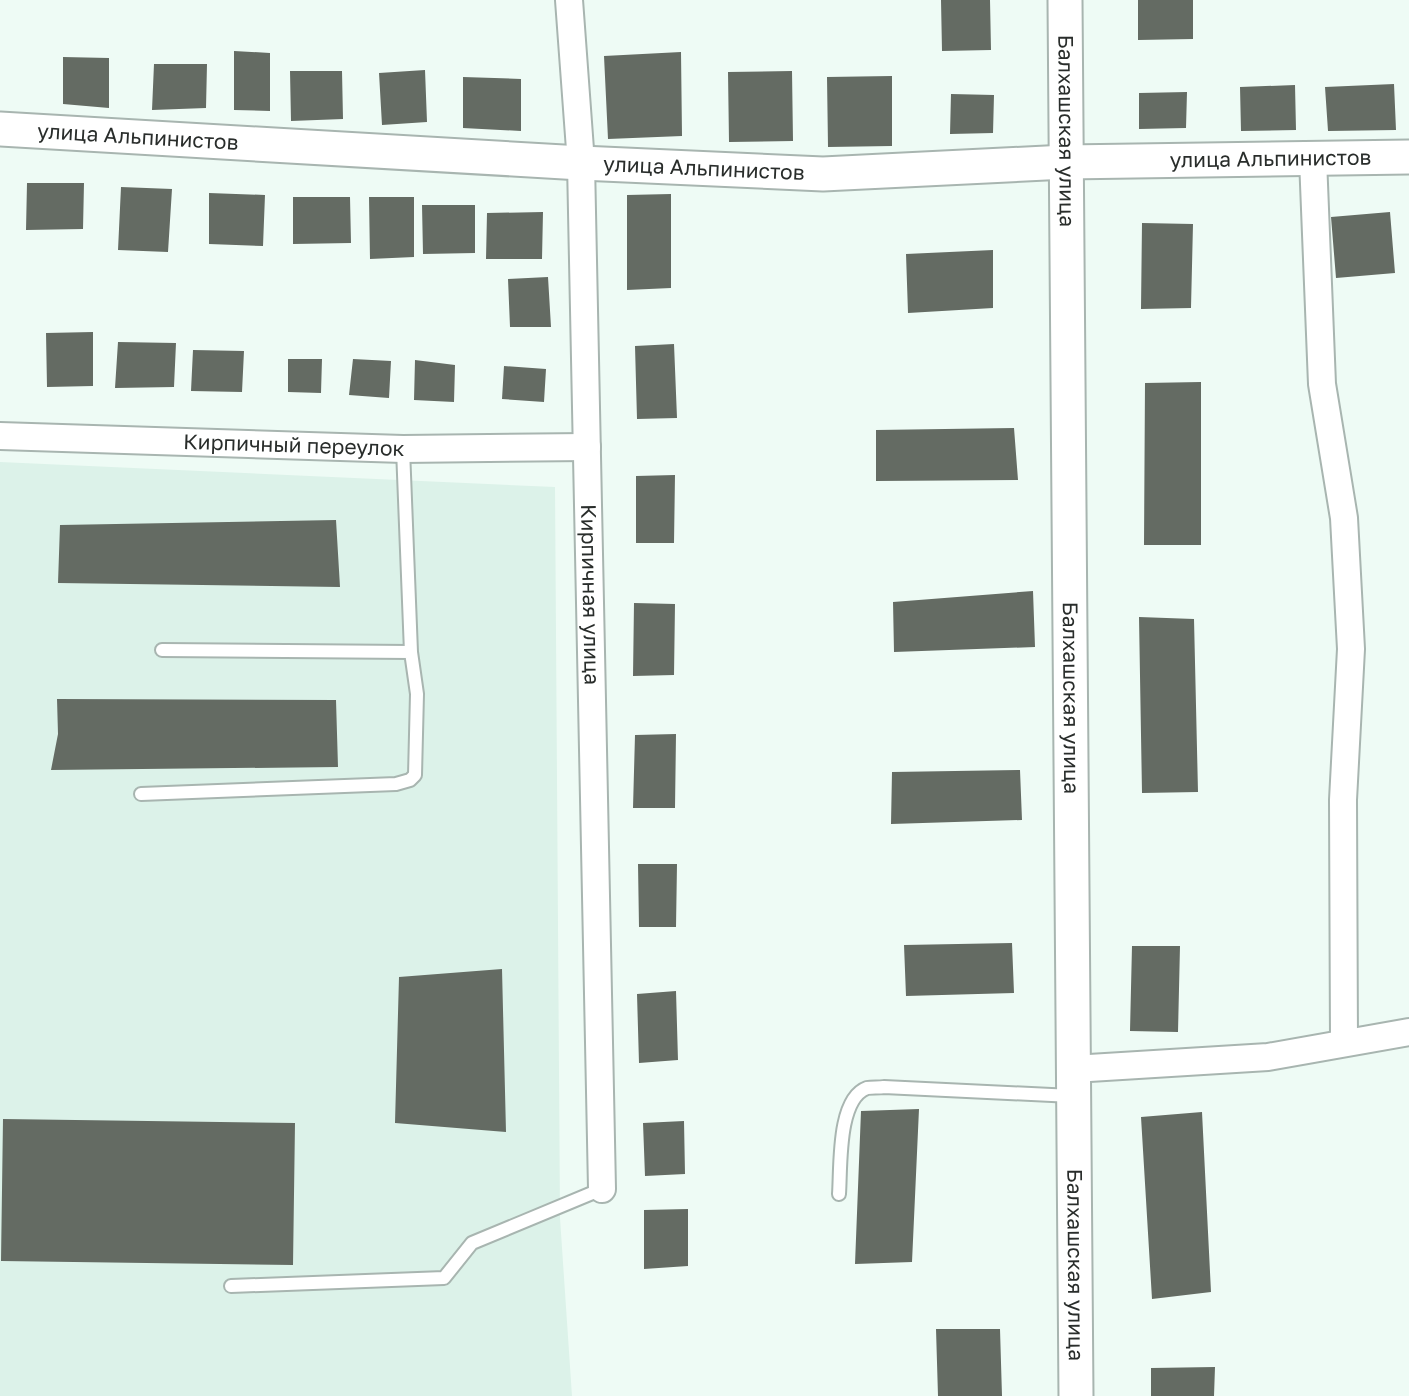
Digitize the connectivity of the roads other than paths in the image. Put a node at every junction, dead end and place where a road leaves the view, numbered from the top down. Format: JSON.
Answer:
{"nodes":[{"id":1,"x":569,"y":0,"type":"edge"},
{"id":2,"x":1065,"y":0,"type":"edge"},
{"id":3,"x":0,"y":129,"type":"edge"},
{"id":4,"x":1409,"y":158,"type":"edge"},
{"id":5,"x":1313,"y":159,"type":"junction"},
{"id":6,"x":1066,"y":162,"type":"junction"},
{"id":7,"x":581,"y":163,"type":"junction"},
{"id":8,"x":0,"y":436,"type":"edge"},
{"id":9,"x":587,"y":447,"type":"junction"},
{"id":10,"x":403,"y":449,"type":"junction"},
{"id":11,"x":162,"y":650,"type":"dead end"},
{"id":12,"x":411,"y":652,"type":"junction"},
{"id":13,"x":141,"y":794,"type":"dead end"},
{"id":14,"x":1409,"y":1032,"type":"edge"},
{"id":15,"x":1344,"y":1042,"type":"junction"},
{"id":16,"x":1073,"y":1082,"type":"junction"},
{"id":17,"x":602,"y":1189,"type":"joint"},
{"id":18,"x":839,"y":1194,"type":"dead end"},
{"id":19,"x":230,"y":1286,"type":"dead end"},
{"id":20,"x":1076,"y":1396,"type":"edge"}],
"edges":[{"from":1,"to":7,"type":"street","name":"Кирпичная улица"},
{"from":2,"to":6,"type":"street","name":"Балхашская улица"},
{"from":3,"to":7,"type":"street","name":"улица Альпинистов"},
{"from":4,"to":5,"type":"street","name":"улица Альпинистов"},
{"from":5,"to":6,"type":"street","name":"улица Альпинистов"},
{"from":5,"to":15,"type":"street"},
{"from":6,"to":7,"type":"street","name":"улица Альпинистов"},
{"from":6,"to":16,"type":"street","name":"Балхашская улица"},
{"from":7,"to":9,"type":"street","name":"Кирпичная улица"},
{"from":8,"to":10,"type":"street","name":"Кирпичный переулок"},
{"from":9,"to":10,"type":"street","name":"Кирпичный переулок"},
{"from":9,"to":17,"type":"street","name":"Кирпичная улица"},
{"from":10,"to":12,"type":"lane"},
{"from":11,"to":12,"type":"lane"},
{"from":12,"to":13,"type":"lane"},
{"from":14,"to":15,"type":"street"},
{"from":15,"to":16,"type":"street"},
{"from":16,"to":18,"type":"lane"},
{"from":16,"to":20,"type":"street","name":"Балхашская улица"},
{"from":17,"to":19,"type":"lane"}]}
